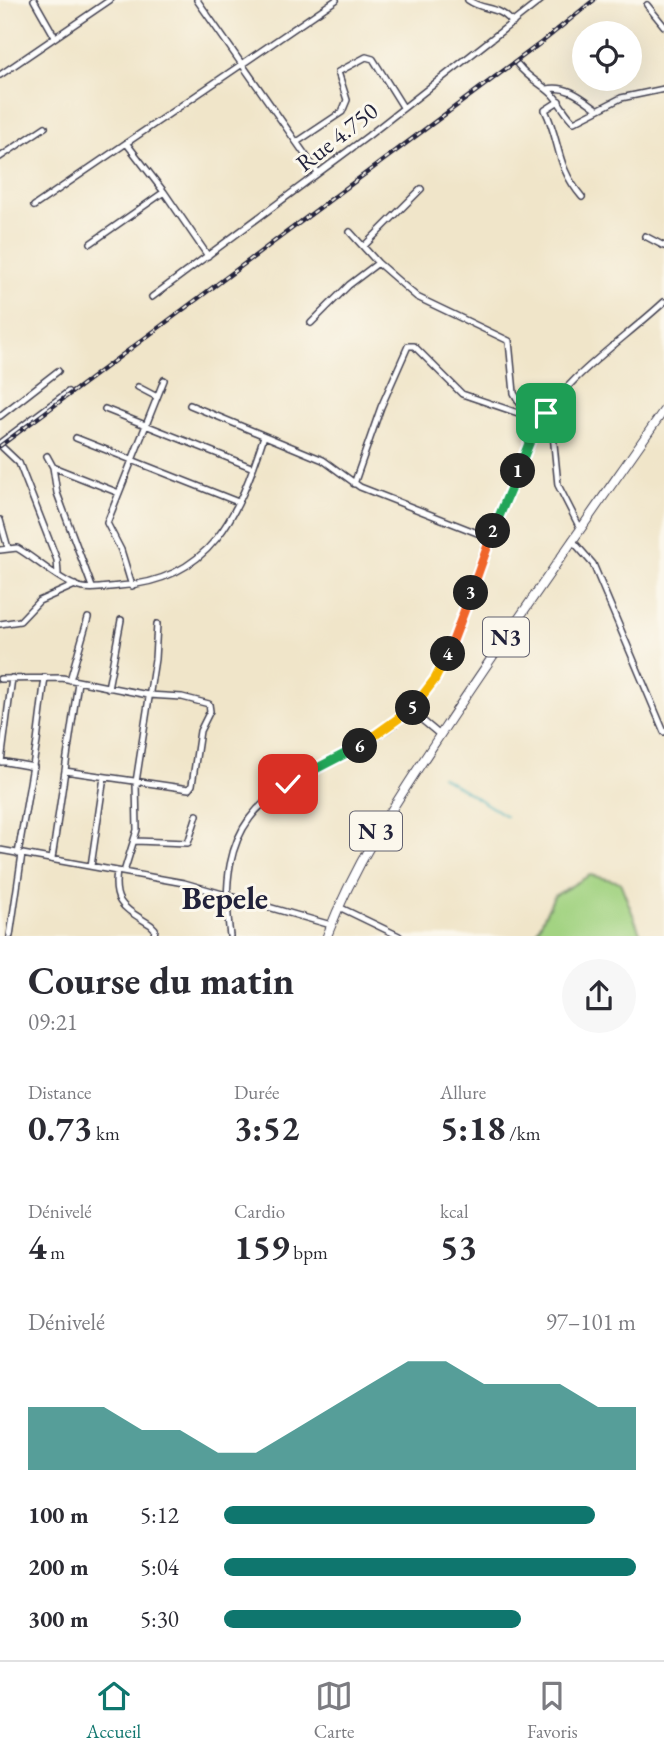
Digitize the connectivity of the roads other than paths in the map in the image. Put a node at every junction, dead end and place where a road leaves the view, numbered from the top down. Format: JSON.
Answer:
{"nodes":[{"id":1,"x":34,"y":0,"type":"edge"},
{"id":2,"x":110,"y":0,"type":"edge"},
{"id":3,"x":197,"y":0,"type":"edge"},
{"id":4,"x":336,"y":0,"type":"edge"},
{"id":5,"x":468,"y":0,"type":"edge"},
{"id":6,"x":541,"y":0,"type":"edge"},
{"id":7,"x":100,"y":3,"type":"edge"},
{"id":8,"x":647,"y":5,"type":"dead end"},
{"id":9,"x":513,"y":23,"type":"junction"},
{"id":10,"x":664,"y":26,"type":"edge"},
{"id":11,"x":55,"y":37,"type":"junction"},
{"id":12,"x":241,"y":64,"type":"junction"},
{"id":13,"x":518,"y":65,"type":"dead end"},
{"id":14,"x":0,"y":75,"type":"edge"},
{"id":15,"x":547,"y":89,"type":"junction"},
{"id":16,"x":664,"y":89,"type":"edge"},
{"id":17,"x":559,"y":101,"type":"junction"},
{"id":18,"x":404,"y":107,"type":"junction"},
{"id":19,"x":596,"y":108,"type":"junction"},
{"id":20,"x":45,"y":127,"type":"dead end"},
{"id":21,"x":297,"y":142,"type":"junction"},
{"id":22,"x":127,"y":144,"type":"junction"},
{"id":23,"x":0,"y":157,"type":"edge"},
{"id":24,"x":318,"y":173,"type":"junction"},
{"id":25,"x":421,"y":189,"type":"dead end"},
{"id":26,"x":164,"y":192,"type":"junction"},
{"id":27,"x":582,"y":197,"type":"dead end"},
{"id":28,"x":34,"y":206,"type":"dead end"},
{"id":29,"x":350,"y":232,"type":"dead end"},
{"id":30,"x":645,"y":236,"type":"dead end"},
{"id":31,"x":91,"y":243,"type":"dead end"},
{"id":32,"x":364,"y":246,"type":"junction"},
{"id":33,"x":664,"y":246,"type":"edge"},
{"id":34,"x":208,"y":256,"type":"junction"},
{"id":35,"x":378,"y":263,"type":"junction"},
{"id":36,"x":152,"y":297,"type":"dead end"},
{"id":37,"x":664,"y":302,"type":"edge"},
{"id":38,"x":311,"y":323,"type":"dead end"},
{"id":39,"x":58,"y":371,"type":"dead end"},
{"id":40,"x":164,"y":380,"type":"dead end"},
{"id":41,"x":138,"y":387,"type":"dead end"},
{"id":42,"x":68,"y":392,"type":"dead end"},
{"id":43,"x":157,"y":397,"type":"junction"},
{"id":44,"x":664,"y":402,"type":"edge"},
{"id":45,"x":190,"y":405,"type":"dead end"},
{"id":46,"x":105,"y":409,"type":"dead end"},
{"id":47,"x":664,"y":410,"type":"edge"},
{"id":48,"x":546,"y":413,"type":"junction"},
{"id":49,"x":0,"y":416,"type":"edge"},
{"id":50,"x":530,"y":417,"type":"junction"},
{"id":51,"x":146,"y":425,"type":"junction"},
{"id":52,"x":537,"y":425,"type":"junction"},
{"id":53,"x":264,"y":436,"type":"junction"},
{"id":54,"x":76,"y":438,"type":"dead end"},
{"id":55,"x":0,"y":444,"type":"edge"},
{"id":56,"x":47,"y":456,"type":"dead end"},
{"id":57,"x":133,"y":462,"type":"junction"},
{"id":58,"x":53,"y":467,"type":"junction"},
{"id":59,"x":251,"y":467,"type":"junction"},
{"id":60,"x":354,"y":484,"type":"junction"},
{"id":61,"x":119,"y":493,"type":"junction"},
{"id":62,"x":237,"y":502,"type":"junction"},
{"id":63,"x":0,"y":520,"type":"edge"},
{"id":64,"x":582,"y":525,"type":"junction"},
{"id":65,"x":490,"y":538,"type":"junction"},
{"id":66,"x":572,"y":540,"type":"junction"},
{"id":67,"x":8,"y":548,"type":"junction"},
{"id":68,"x":0,"y":550,"type":"edge"},
{"id":69,"x":58,"y":574,"type":"junction"},
{"id":70,"x":75,"y":585,"type":"junction"},
{"id":71,"x":132,"y":586,"type":"junction"},
{"id":72,"x":92,"y":587,"type":"junction"},
{"id":73,"x":89,"y":618,"type":"dead end"},
{"id":74,"x":121,"y":620,"type":"dead end"},
{"id":75,"x":0,"y":624,"type":"edge"},
{"id":76,"x":157,"y":624,"type":"dead end"},
{"id":77,"x":44,"y":677,"type":"junction"},
{"id":78,"x":12,"y":678,"type":"junction"},
{"id":79,"x":0,"y":679,"type":"edge"},
{"id":80,"x":70,"y":680,"type":"junction"},
{"id":81,"x":78,"y":682,"type":"junction"},
{"id":82,"x":108,"y":688,"type":"junction"},
{"id":83,"x":149,"y":695,"type":"junction"},
{"id":84,"x":410,"y":710,"type":"junction"},
{"id":85,"x":661,"y":714,"type":"edge"},
{"id":86,"x":664,"y":732,"type":"edge"},
{"id":87,"x":440,"y":735,"type":"junction"},
{"id":88,"x":0,"y":762,"type":"edge"},
{"id":89,"x":34,"y":766,"type":"junction"},
{"id":90,"x":65,"y":771,"type":"junction"},
{"id":91,"x":104,"y":777,"type":"junction"},
{"id":92,"x":136,"y":782,"type":"junction"},
{"id":93,"x":197,"y":814,"type":"dead end"},
{"id":94,"x":135,"y":841,"type":"junction"},
{"id":95,"x":0,"y":850,"type":"edge"},
{"id":96,"x":20,"y":854,"type":"junction"},
{"id":97,"x":52,"y":859,"type":"junction"},
{"id":98,"x":91,"y":866,"type":"junction"},
{"id":99,"x":120,"y":872,"type":"junction"},
{"id":100,"x":226,"y":893,"type":"junction"},
{"id":101,"x":338,"y":907,"type":"junction"},
{"id":102,"x":331,"y":925,"type":"junction"},
{"id":103,"x":9,"y":936,"type":"edge"},
{"id":104,"x":154,"y":936,"type":"edge"},
{"id":105,"x":230,"y":936,"type":"edge"},
{"id":106,"x":327,"y":936,"type":"edge"},
{"id":107,"x":399,"y":936,"type":"edge"}],
"edges":[{"from":1,"to":11,"type":"street"},
{"from":2,"to":7,"type":"street"},
{"from":3,"to":12,"type":"street"},
{"from":4,"to":12,"type":"street"},
{"from":5,"to":9,"type":"street"},
{"from":6,"to":9,"type":"street","name":"Rue 4.750"},
{"from":7,"to":11,"type":"street"},
{"from":8,"to":10,"type":"street"},
{"from":9,"to":18,"type":"street","name":"Rue 4.750"},
{"from":11,"to":14,"type":"street"},
{"from":12,"to":21,"type":"street"},
{"from":12,"to":22,"type":"street"},
{"from":13,"to":15,"type":"street"},
{"from":15,"to":17,"type":"street"},
{"from":15,"to":19,"type":"street"},
{"from":16,"to":19,"type":"street"},
{"from":17,"to":19,"type":"street"},
{"from":17,"to":27,"type":"street"},
{"from":18,"to":21,"type":"street"},
{"from":18,"to":24,"type":"street","name":"Rue 4.750"},
{"from":20,"to":23,"type":"street"},
{"from":21,"to":24,"type":"street"},
{"from":22,"to":26,"type":"street"},
{"from":22,"to":28,"type":"street"},
{"from":24,"to":34,"type":"street","name":"Rue 4.750"},
{"from":25,"to":32,"type":"street"},
{"from":26,"to":31,"type":"street"},
{"from":26,"to":34,"type":"street"},
{"from":29,"to":32,"type":"street"},
{"from":30,"to":33,"type":"street"},
{"from":32,"to":35,"type":"street"},
{"from":34,"to":36,"type":"street","name":"Rue 4.750"},
{"from":35,"to":38,"type":"street"},
{"from":35,"to":50,"type":"street"},
{"from":37,"to":48,"type":"street"},
{"from":39,"to":49,"type":"street"},
{"from":40,"to":43,"type":"street"},
{"from":41,"to":43,"type":"street"},
{"from":42,"to":55,"type":"street"},
{"from":43,"to":51,"type":"street"},
{"from":44,"to":64,"type":"highway"},
{"from":45,"to":53,"type":"street"},
{"from":46,"to":51,"type":"street"},
{"from":47,"to":64,"type":"highway"},
{"from":48,"to":52,"type":"street"},
{"from":48,"to":64,"type":"street"},
{"from":50,"to":52,"type":"street"},
{"from":50,"to":60,"type":"street"},
{"from":51,"to":57,"type":"street"},
{"from":51,"to":59,"type":"street"},
{"from":52,"to":65,"type":"street"},
{"from":53,"to":59,"type":"street"},
{"from":53,"to":60,"type":"street"},
{"from":54,"to":57,"type":"street"},
{"from":55,"to":69,"type":"street"},
{"from":56,"to":58,"type":"street"},
{"from":57,"to":61,"type":"street"},
{"from":57,"to":62,"type":"street"},
{"from":58,"to":61,"type":"street"},
{"from":58,"to":72,"type":"street"},
{"from":59,"to":62,"type":"street"},
{"from":60,"to":65,"type":"street"},
{"from":61,"to":71,"type":"street"},
{"from":62,"to":71,"type":"street"},
{"from":63,"to":67,"type":"street"},
{"from":64,"to":66,"type":"highway"},
{"from":65,"to":84,"type":"street"},
{"from":66,"to":85,"type":"street"},
{"from":66,"to":87,"type":"highway","number":"N3"},
{"from":67,"to":68,"type":"street"},
{"from":67,"to":69,"type":"street"},
{"from":69,"to":70,"type":"street"},
{"from":70,"to":72,"type":"street"},
{"from":70,"to":75,"type":"street"},
{"from":71,"to":72,"type":"street"},
{"from":73,"to":80,"type":"street"},
{"from":74,"to":82,"type":"street"},
{"from":76,"to":83,"type":"street"},
{"from":77,"to":78,"type":"street"},
{"from":77,"to":80,"type":"street"},
{"from":77,"to":89,"type":"street"},
{"from":78,"to":79,"type":"street"},
{"from":78,"to":88,"type":"street"},
{"from":80,"to":81,"type":"street"},
{"from":81,"to":82,"type":"street"},
{"from":81,"to":90,"type":"street"},
{"from":82,"to":83,"type":"street"},
{"from":83,"to":92,"type":"street"},
{"from":83,"to":92,"type":"street"},
{"from":84,"to":87,"type":"street"},
{"from":84,"to":100,"type":"street"},
{"from":85,"to":86,"type":"street"},
{"from":87,"to":101,"type":"highway","number":"N 3"},
{"from":88,"to":89,"type":"street"},
{"from":89,"to":96,"type":"street"},
{"from":90,"to":91,"type":"street"},
{"from":90,"to":97,"type":"street"},
{"from":91,"to":92,"type":"street"},
{"from":91,"to":98,"type":"street"},
{"from":92,"to":94,"type":"street"},
{"from":93,"to":94,"type":"street"},
{"from":94,"to":99,"type":"street"},
{"from":95,"to":96,"type":"street"},
{"from":96,"to":97,"type":"street"},
{"from":96,"to":103,"type":"street"},
{"from":97,"to":98,"type":"street"},
{"from":98,"to":99,"type":"street"},
{"from":99,"to":100,"type":"street"},
{"from":99,"to":104,"type":"street"},
{"from":100,"to":102,"type":"street"},
{"from":100,"to":105,"type":"street"},
{"from":101,"to":102,"type":"highway","number":"N 3"},
{"from":101,"to":107,"type":"street"},
{"from":102,"to":106,"type":"highway","number":"N 3"}]}
